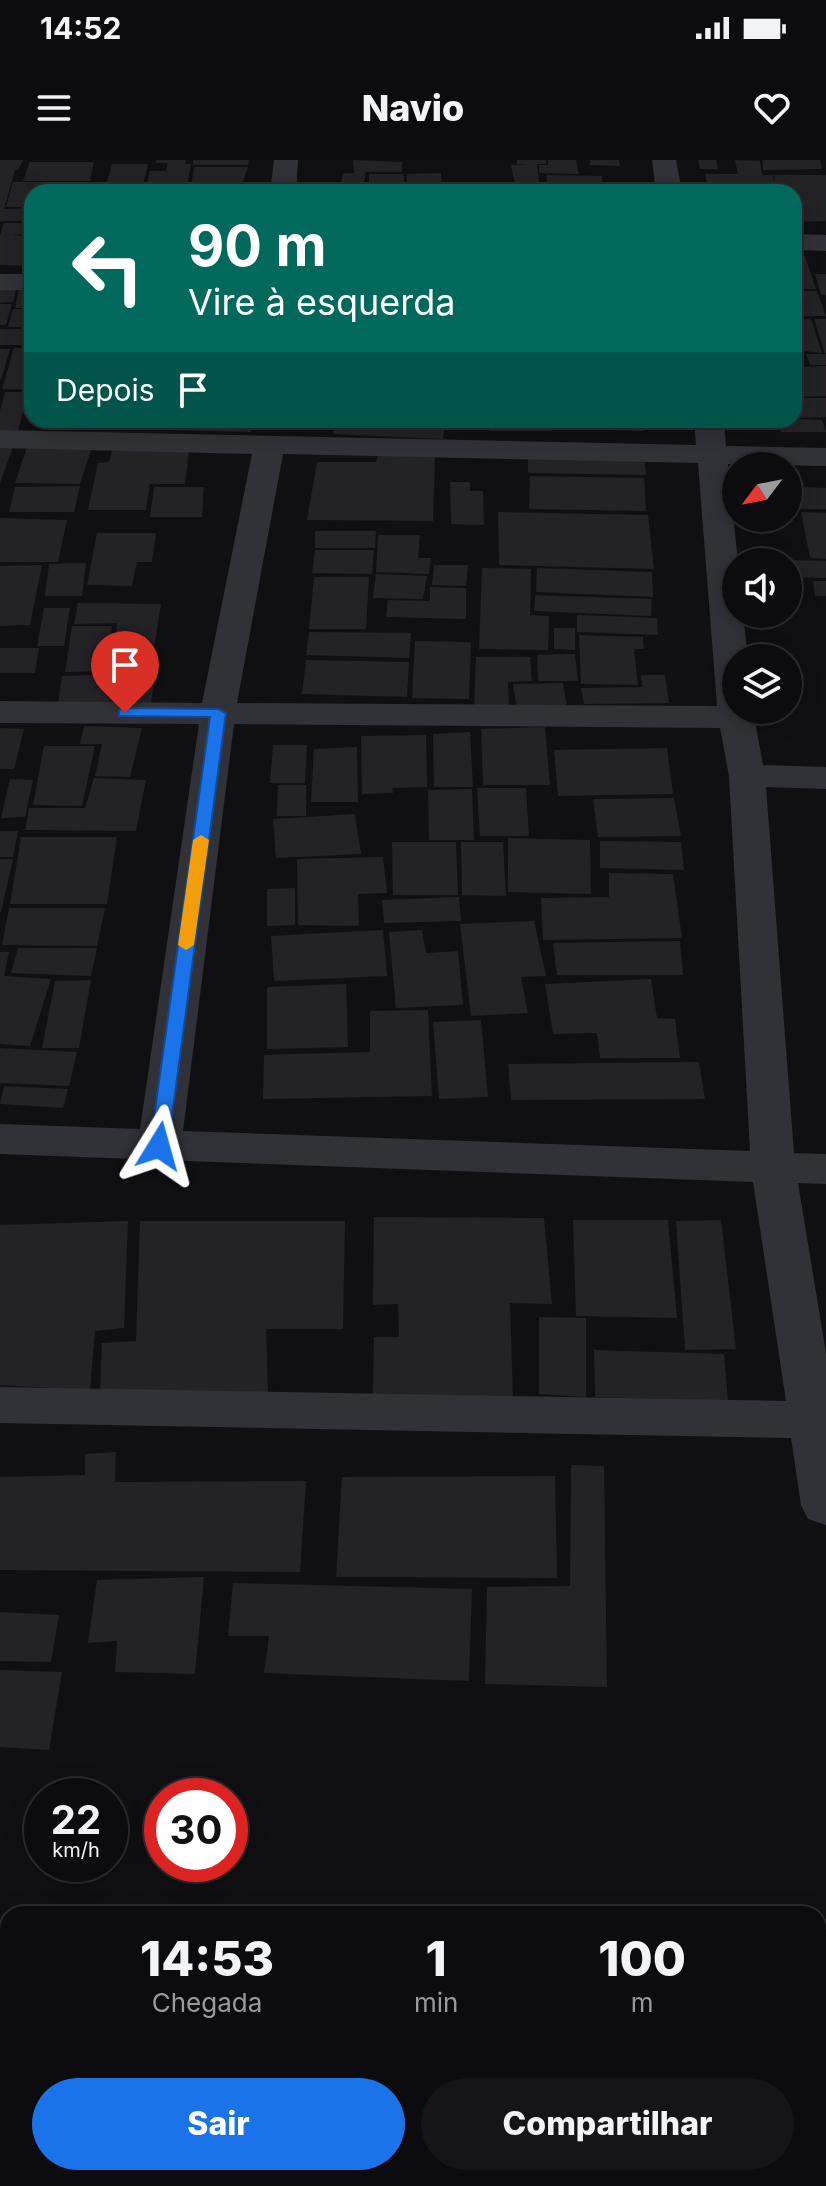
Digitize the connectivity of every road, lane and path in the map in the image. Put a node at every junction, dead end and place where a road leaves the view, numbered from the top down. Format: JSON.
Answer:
{"nodes":[{"id":1,"x":286,"y":160,"type":"edge"},
{"id":2,"x":664,"y":160,"type":"edge"},
{"id":3,"x":284,"y":184,"type":"edge"},
{"id":4,"x":668,"y":184,"type":"edge"},
{"id":5,"x":802,"y":242,"type":"edge"},
{"id":6,"x":826,"y":243,"type":"edge"},
{"id":7,"x":0,"y":282,"type":"edge"},
{"id":8,"x":24,"y":282,"type":"edge"},
{"id":9,"x":711,"y":438,"type":"edge"},
{"id":10,"x":0,"y":439,"type":"edge"},
{"id":11,"x":269,"y":446,"type":"junction"},
{"id":12,"x":826,"y":457,"type":"edge"},
{"id":13,"x":729,"y":644,"type":"edge"},
{"id":14,"x":0,"y":712,"type":"edge"},
{"id":15,"x":218,"y":713,"type":"junction"},
{"id":16,"x":722,"y":717,"type":"edge"},
{"id":17,"x":737,"y":724,"type":"edge"},
{"id":18,"x":747,"y":776,"type":"junction"},
{"id":19,"x":826,"y":778,"type":"edge"},
{"id":20,"x":0,"y":1139,"type":"edge"},
{"id":21,"x":159,"y":1146,"type":"junction"},
{"id":22,"x":773,"y":1166,"type":"junction"},
{"id":23,"x":826,"y":1169,"type":"edge"},
{"id":24,"x":0,"y":1405,"type":"edge"},
{"id":25,"x":813,"y":1420,"type":"junction"},
{"id":26,"x":826,"y":1505,"type":"edge"}],
"edges":[{"from":1,"to":3,"type":"street"},
{"from":2,"to":4,"type":"street"},
{"from":5,"to":6,"type":"street"},
{"from":7,"to":8,"type":"street"},
{"from":9,"to":11,"type":"street"},
{"from":9,"to":12,"type":"street"},
{"from":9,"to":13,"type":"street"},
{"from":10,"to":11,"type":"street"},
{"from":11,"to":15,"type":"street"},
{"from":14,"to":15,"type":"street"},
{"from":15,"to":16,"type":"street"},
{"from":15,"to":21,"type":"street"},
{"from":17,"to":18,"type":"street"},
{"from":18,"to":19,"type":"street"},
{"from":18,"to":22,"type":"street"},
{"from":20,"to":21,"type":"street"},
{"from":21,"to":22,"type":"street"},
{"from":22,"to":23,"type":"street"},
{"from":22,"to":25,"type":"street"},
{"from":24,"to":25,"type":"street"},
{"from":25,"to":26,"type":"street"}]}
